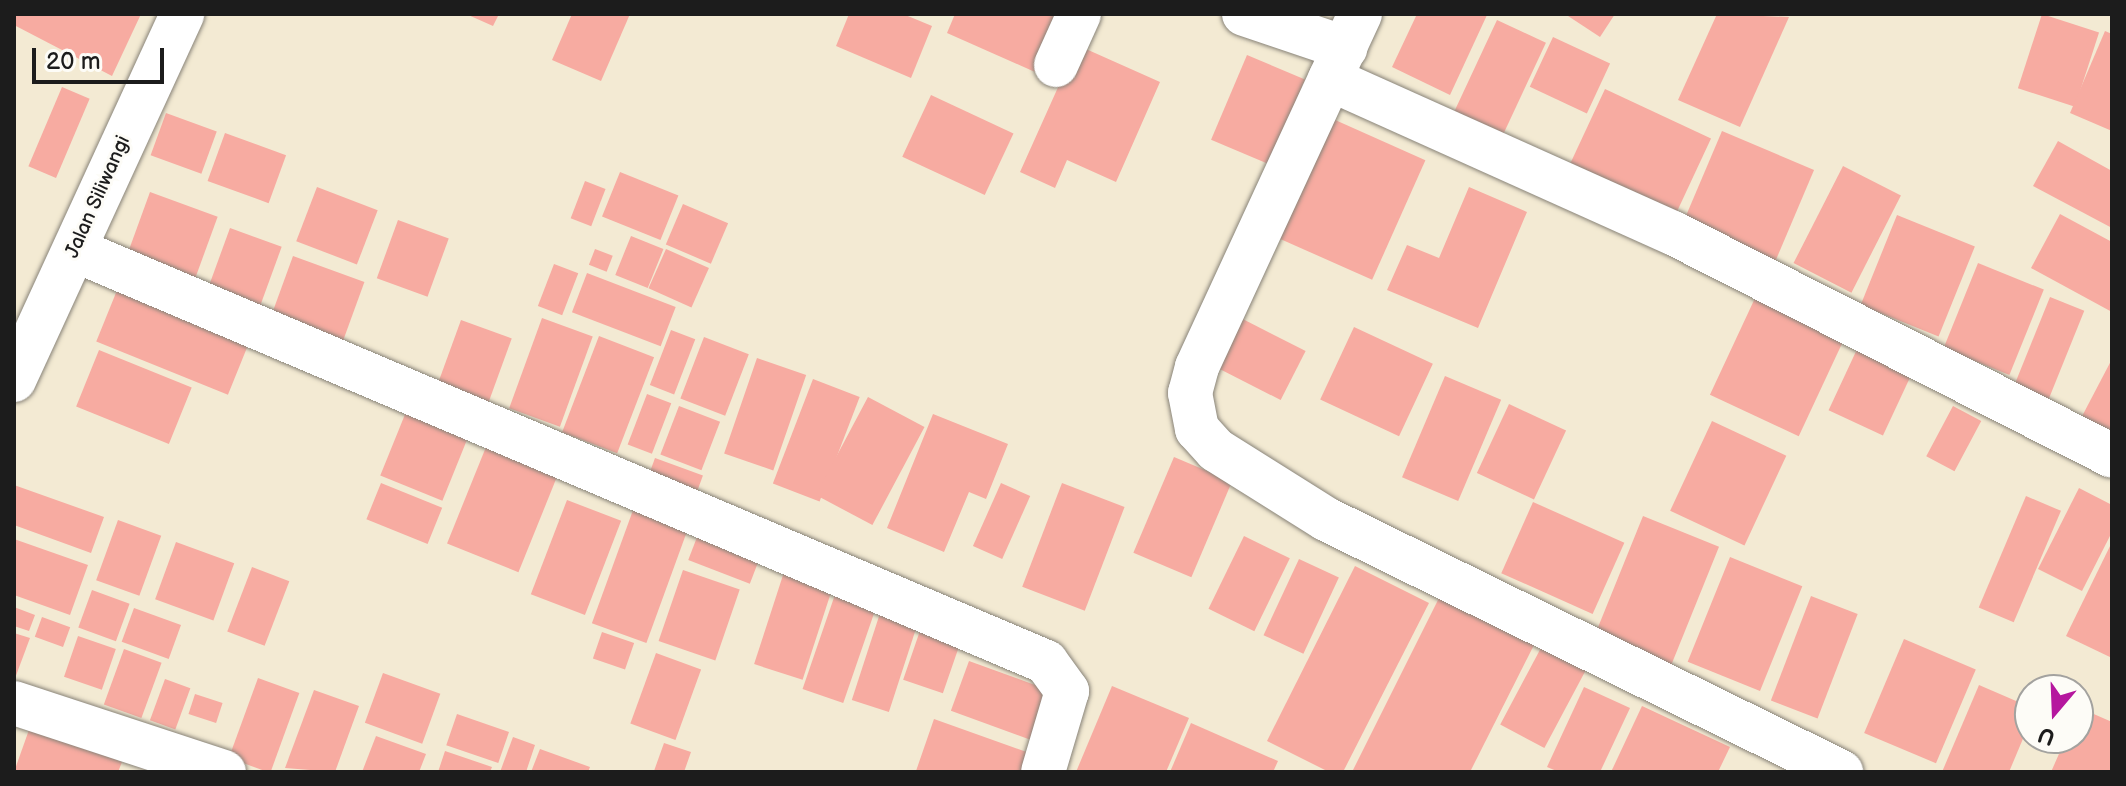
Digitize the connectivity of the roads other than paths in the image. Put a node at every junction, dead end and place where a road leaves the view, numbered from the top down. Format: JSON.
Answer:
{"nodes":[{"id":1,"x":182,"y":14,"type":"edge"},
{"id":2,"x":1079,"y":14,"type":"edge"},
{"id":3,"x":1244,"y":14,"type":"edge"},
{"id":4,"x":1345,"y":47,"type":"edge"},
{"id":5,"x":1056,"y":65,"type":"dead end"},
{"id":6,"x":75,"y":250,"type":"junction"},
{"id":7,"x":14,"y":380,"type":"edge"},
{"id":8,"x":2112,"y":456,"type":"edge"},
{"id":9,"x":14,"y":703,"type":"edge"},
{"id":10,"x":224,"y":772,"type":"edge"},
{"id":11,"x":1043,"y":772,"type":"edge"},
{"id":12,"x":1841,"y":772,"type":"edge"}],
"edges":[{"from":1,"to":6,"type":"street","name":"Jalan Siliwangi"},
{"from":2,"to":5,"type":"street"},
{"from":3,"to":4,"type":"street"},
{"from":4,"to":8,"type":"street"},
{"from":4,"to":12,"type":"street"},
{"from":6,"to":7,"type":"street","name":"Jalan Siliwangi"},
{"from":6,"to":11,"type":"street"},
{"from":9,"to":10,"type":"street"}]}
